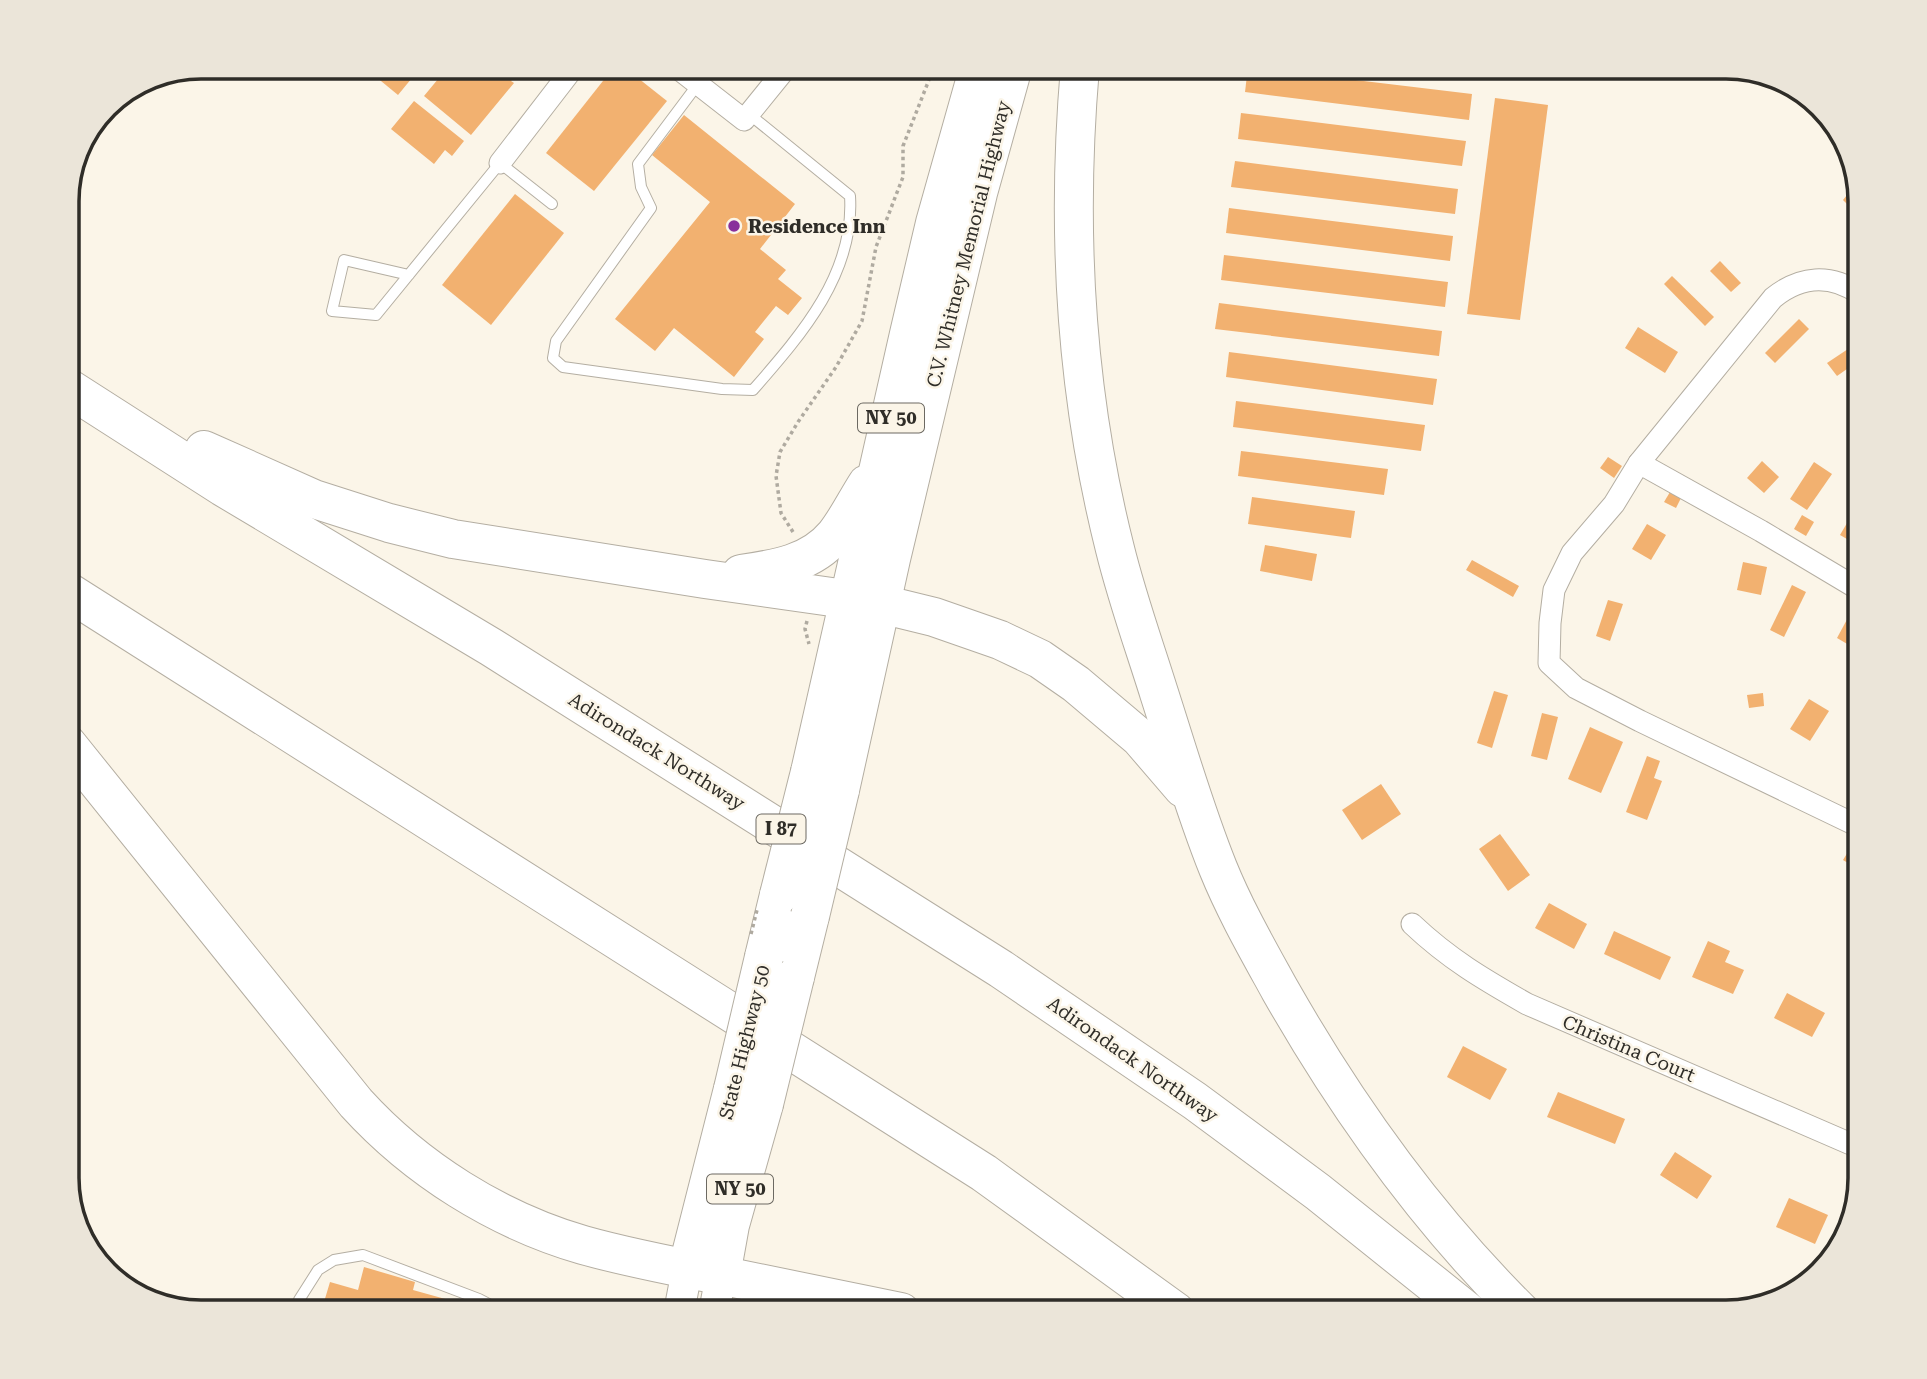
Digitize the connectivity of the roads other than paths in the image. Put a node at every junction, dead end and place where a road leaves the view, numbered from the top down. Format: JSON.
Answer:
{"nodes":[{"id":1,"x":564,"y":79,"type":"edge"},
{"id":2,"x":692,"y":79,"type":"edge"},
{"id":3,"x":777,"y":79,"type":"edge"},
{"id":4,"x":975,"y":79,"type":"edge"},
{"id":5,"x":1009,"y":79,"type":"edge"},
{"id":6,"x":1079,"y":79,"type":"edge"},
{"id":7,"x":698,"y":84,"type":"junction"},
{"id":8,"x":749,"y":114,"type":"junction"},
{"id":9,"x":500,"y":163,"type":"junction"},
{"id":10,"x":552,"y":204,"type":"dead end"},
{"id":11,"x":409,"y":275,"type":"junction"},
{"id":12,"x":1848,"y":287,"type":"edge"},
{"id":13,"x":79,"y":390,"type":"edge"},
{"id":14,"x":79,"y":392,"type":"edge"},
{"id":15,"x":881,"y":462,"type":"junction"},
{"id":16,"x":1639,"y":463,"type":"junction"},
{"id":17,"x":705,"y":579,"type":"junction"},
{"id":18,"x":1848,"y":583,"type":"edge"},
{"id":19,"x":79,"y":599,"type":"edge"},
{"id":20,"x":850,"y":599,"type":"junction"},
{"id":21,"x":79,"y":759,"type":"edge"},
{"id":22,"x":825,"y":781,"type":"junction"},
{"id":23,"x":1193,"y":800,"type":"junction"},
{"id":24,"x":1848,"y":821,"type":"edge"},
{"id":25,"x":1412,"y":924,"type":"dead end"},
{"id":26,"x":770,"y":956,"type":"junction"},
{"id":27,"x":1848,"y":1143,"type":"edge"},
{"id":28,"x":704,"y":1272,"type":"junction"},
{"id":29,"x":299,"y":1300,"type":"edge"},
{"id":30,"x":481,"y":1300,"type":"edge"},
{"id":31,"x":686,"y":1300,"type":"edge"},
{"id":32,"x":711,"y":1300,"type":"edge"},
{"id":33,"x":842,"y":1300,"type":"edge"},
{"id":34,"x":1159,"y":1300,"type":"edge"},
{"id":35,"x":1453,"y":1300,"type":"edge"},
{"id":36,"x":1509,"y":1300,"type":"edge"}],
"edges":[{"from":1,"to":9,"type":"street"},
{"from":2,"to":7,"type":"street"},
{"from":3,"to":8,"type":"street"},
{"from":4,"to":15,"type":"highway","name":"C.V. Whitney Memorial Highway","number":"NY 50"},
{"from":5,"to":20,"type":"highway","name":"C.V. Whitney Memorial Highway","number":"NY 50"},
{"from":6,"to":23,"type":"highway"},
{"from":7,"to":8,"type":"street"},
{"from":7,"to":8,"type":"lane"},
{"from":9,"to":10,"type":"lane"},
{"from":9,"to":11,"type":"lane"},
{"from":11,"to":11,"type":"lane"},
{"from":12,"to":16,"type":"street"},
{"from":13,"to":17,"type":"highway"},
{"from":14,"to":35,"type":"highway","name":"Adirondack Northway","number":"I 87"},
{"from":15,"to":17,"type":"highway"},
{"from":15,"to":20,"type":"highway","name":"C.V. Whitney Memorial Highway","number":"NY 50"},
{"from":16,"to":18,"type":"street"},
{"from":16,"to":24,"type":"street"},
{"from":17,"to":20,"type":"highway"},
{"from":19,"to":34,"type":"highway"},
{"from":20,"to":22,"type":"highway","name":"C.V. Whitney Memorial Highway","number":"NY 50"},
{"from":20,"to":23,"type":"highway"},
{"from":21,"to":28,"type":"highway"},
{"from":22,"to":26,"type":"highway","name":"State Highway 50","number":"NY 50","bridge":true},
{"from":22,"to":26,"type":"highway","name":"State Highway 50","number":"NY 50","bridge":true},
{"from":23,"to":36,"type":"highway"},
{"from":25,"to":27,"type":"street","name":"Christina Court"},
{"from":26,"to":28,"type":"highway","name":"State Highway 50","number":"NY 50","bridge":true},
{"from":28,"to":31,"type":"main road","name":"State Highway 50","number":"NY 50"},
{"from":28,"to":32,"type":"main road","name":"State Highway 50","number":"NY 50"},
{"from":28,"to":33,"type":"highway"},
{"from":29,"to":30,"type":"lane"}]}
